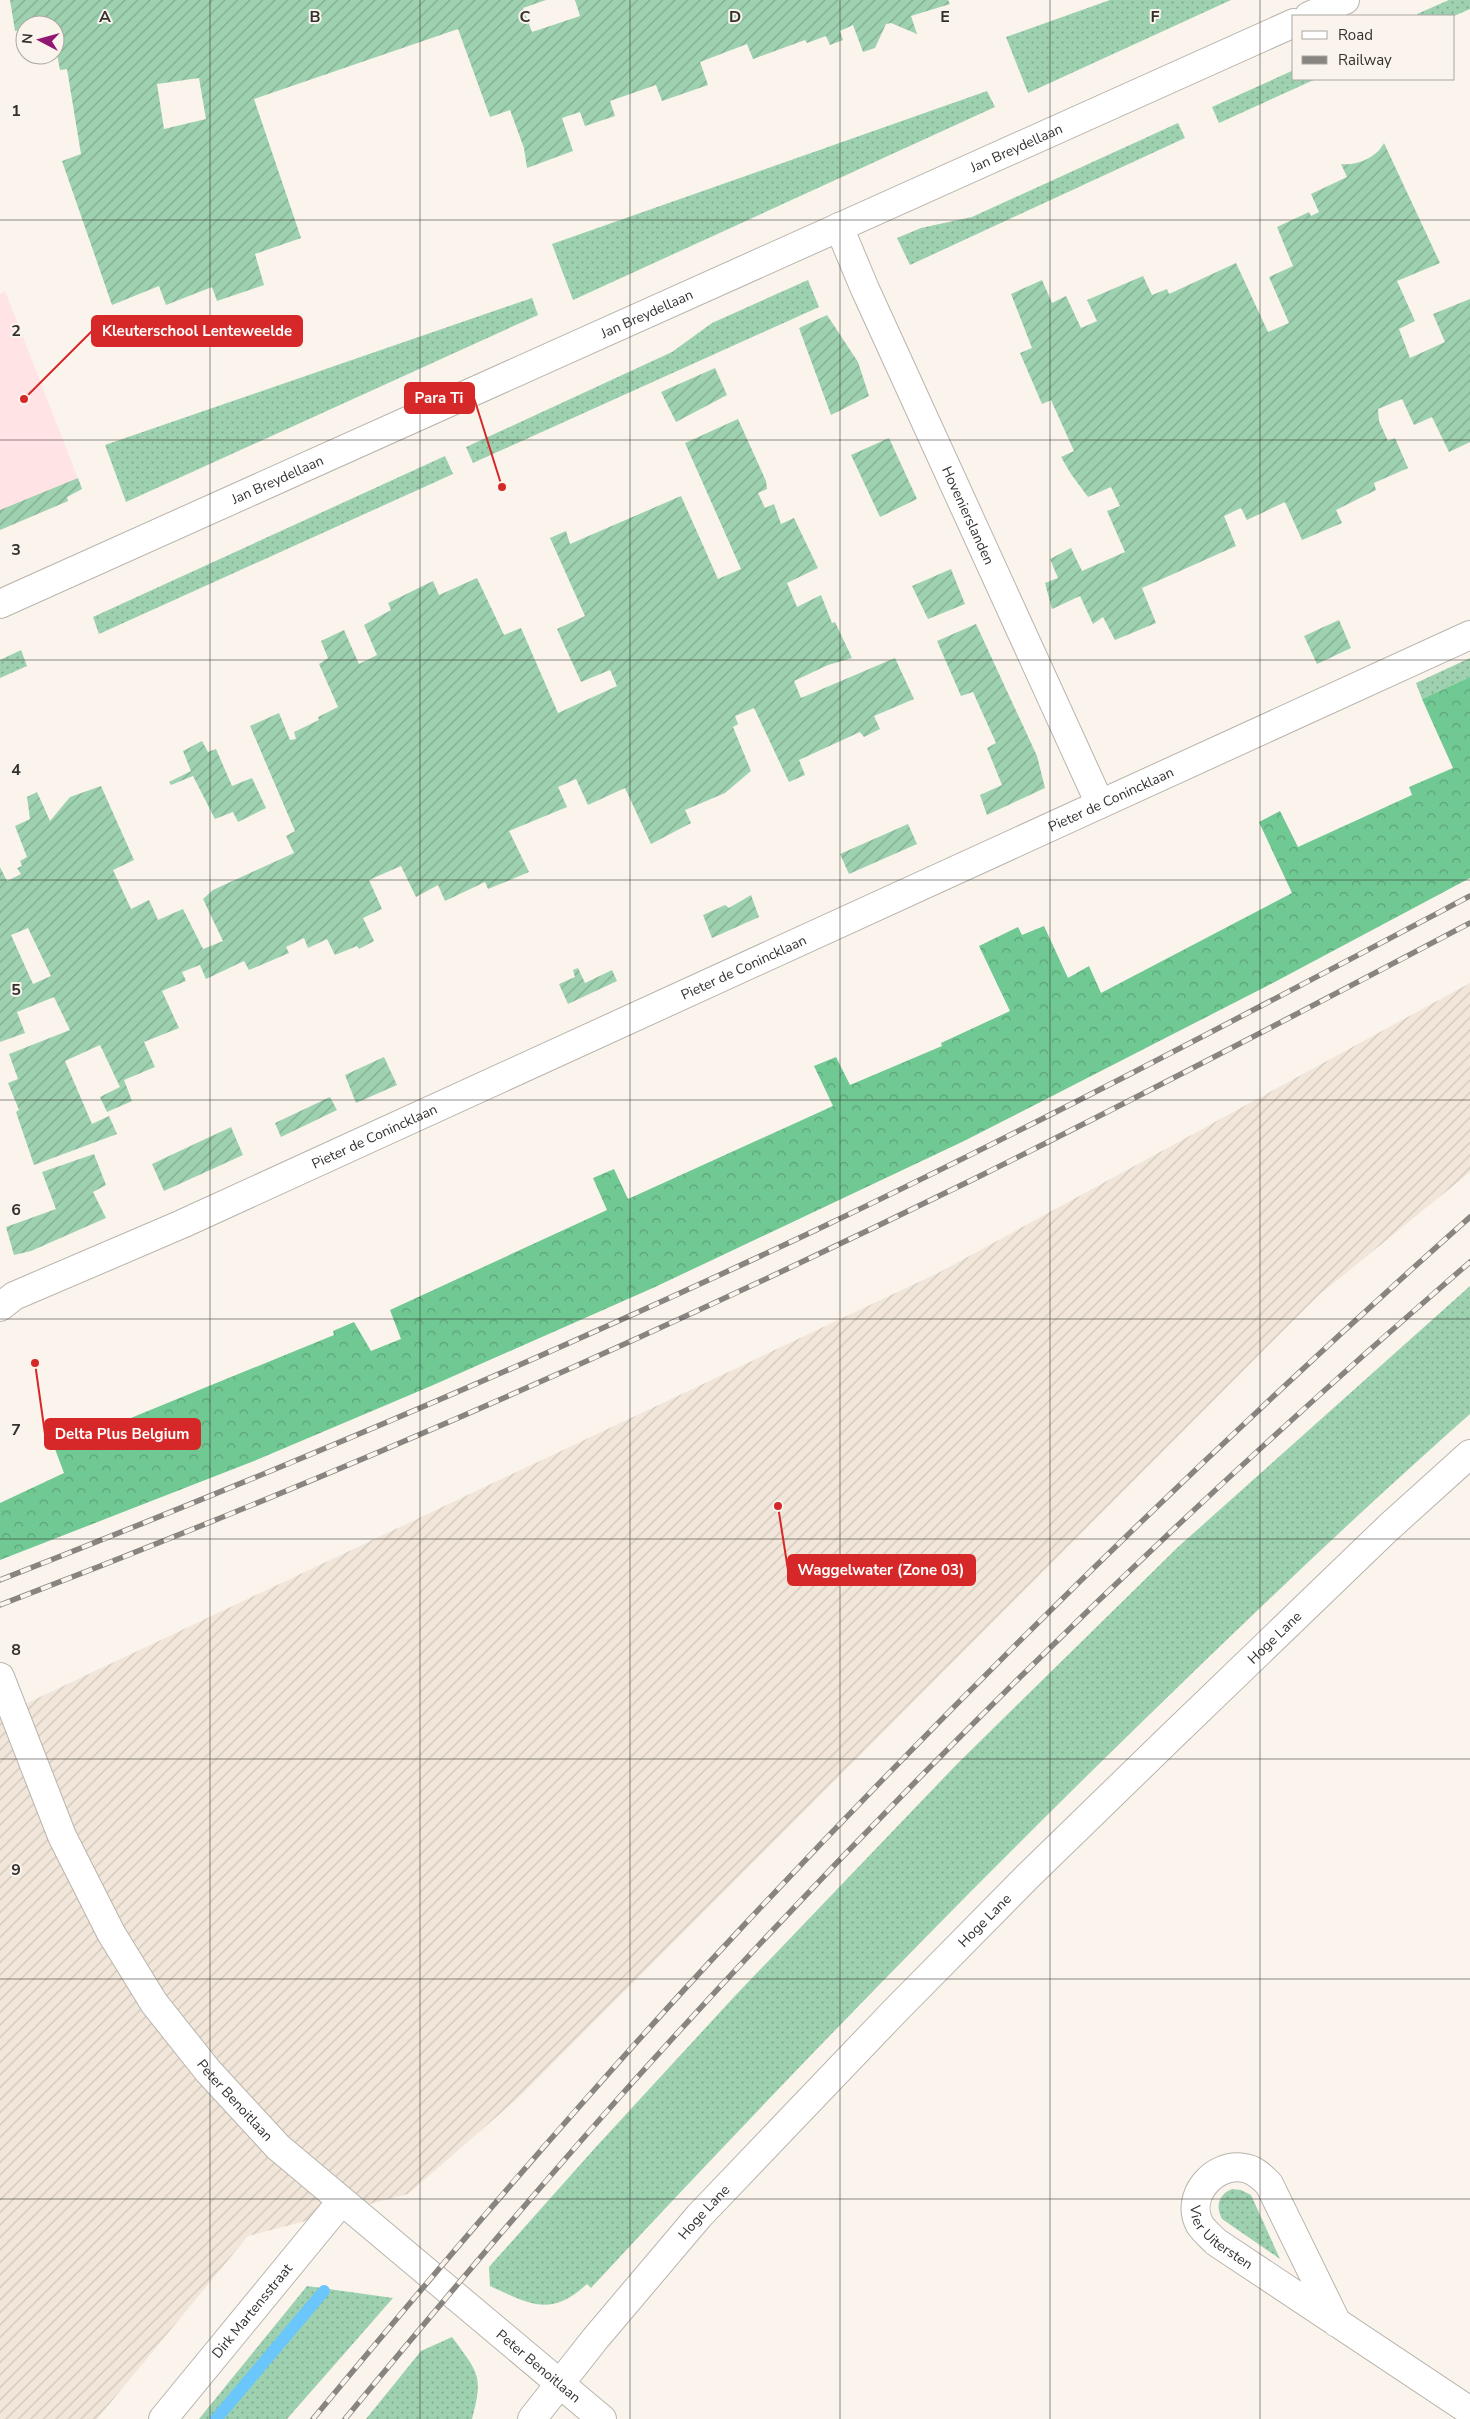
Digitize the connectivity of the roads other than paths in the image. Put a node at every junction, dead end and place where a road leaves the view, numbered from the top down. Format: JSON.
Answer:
{"nodes":[{"id":1,"x":1345,"y":0,"type":"edge"},
{"id":2,"x":1311,"y":15,"type":"edge"},
{"id":3,"x":1292,"y":24,"type":"edge"},
{"id":4,"x":839,"y":227,"type":"junction"},
{"id":5,"x":0,"y":604,"type":"edge"},
{"id":6,"x":1470,"y":635,"type":"edge"},
{"id":7,"x":1100,"y":804,"type":"junction"},
{"id":8,"x":5,"y":1299,"type":"edge"},
{"id":9,"x":1470,"y":1454,"type":"edge"},
{"id":10,"x":0,"y":1677,"type":"edge"},
{"id":11,"x":341,"y":2202,"type":"junction"},
{"id":12,"x":1337,"y":2323,"type":"junction"},
{"id":13,"x":560,"y":2384,"type":"junction"},
{"id":14,"x":1470,"y":2411,"type":"edge"},
{"id":15,"x":163,"y":2419,"type":"edge"},
{"id":16,"x":532,"y":2419,"type":"edge"},
{"id":17,"x":602,"y":2419,"type":"edge"}],
"edges":[{"from":1,"to":2,"type":"street"},
{"from":3,"to":4,"type":"street","name":"Jan Breydellaan"},
{"from":4,"to":5,"type":"street","name":"Jan Breydellaan"},
{"from":4,"to":7,"type":"street","name":"Hovenierslanden"},
{"from":6,"to":7,"type":"street","name":"Pieter de Conincklaan"},
{"from":7,"to":8,"type":"street","name":"Pieter de Conincklaan"},
{"from":9,"to":13,"type":"street","name":"Hoge Lane"},
{"from":10,"to":11,"type":"street","name":"Peter Benoitlaan"},
{"from":11,"to":13,"type":"street","name":"Peter Benoitlaan"},
{"from":11,"to":15,"type":"street","name":"Dirk Martensstraat"},
{"from":12,"to":12,"type":"street","name":"Vier Uitersten"},
{"from":12,"to":14,"type":"street","name":"Vier Uitersten"},
{"from":13,"to":16,"type":"street","name":"Hoge Lane"},
{"from":13,"to":17,"type":"street","name":"Peter Benoitlaan"}]}
